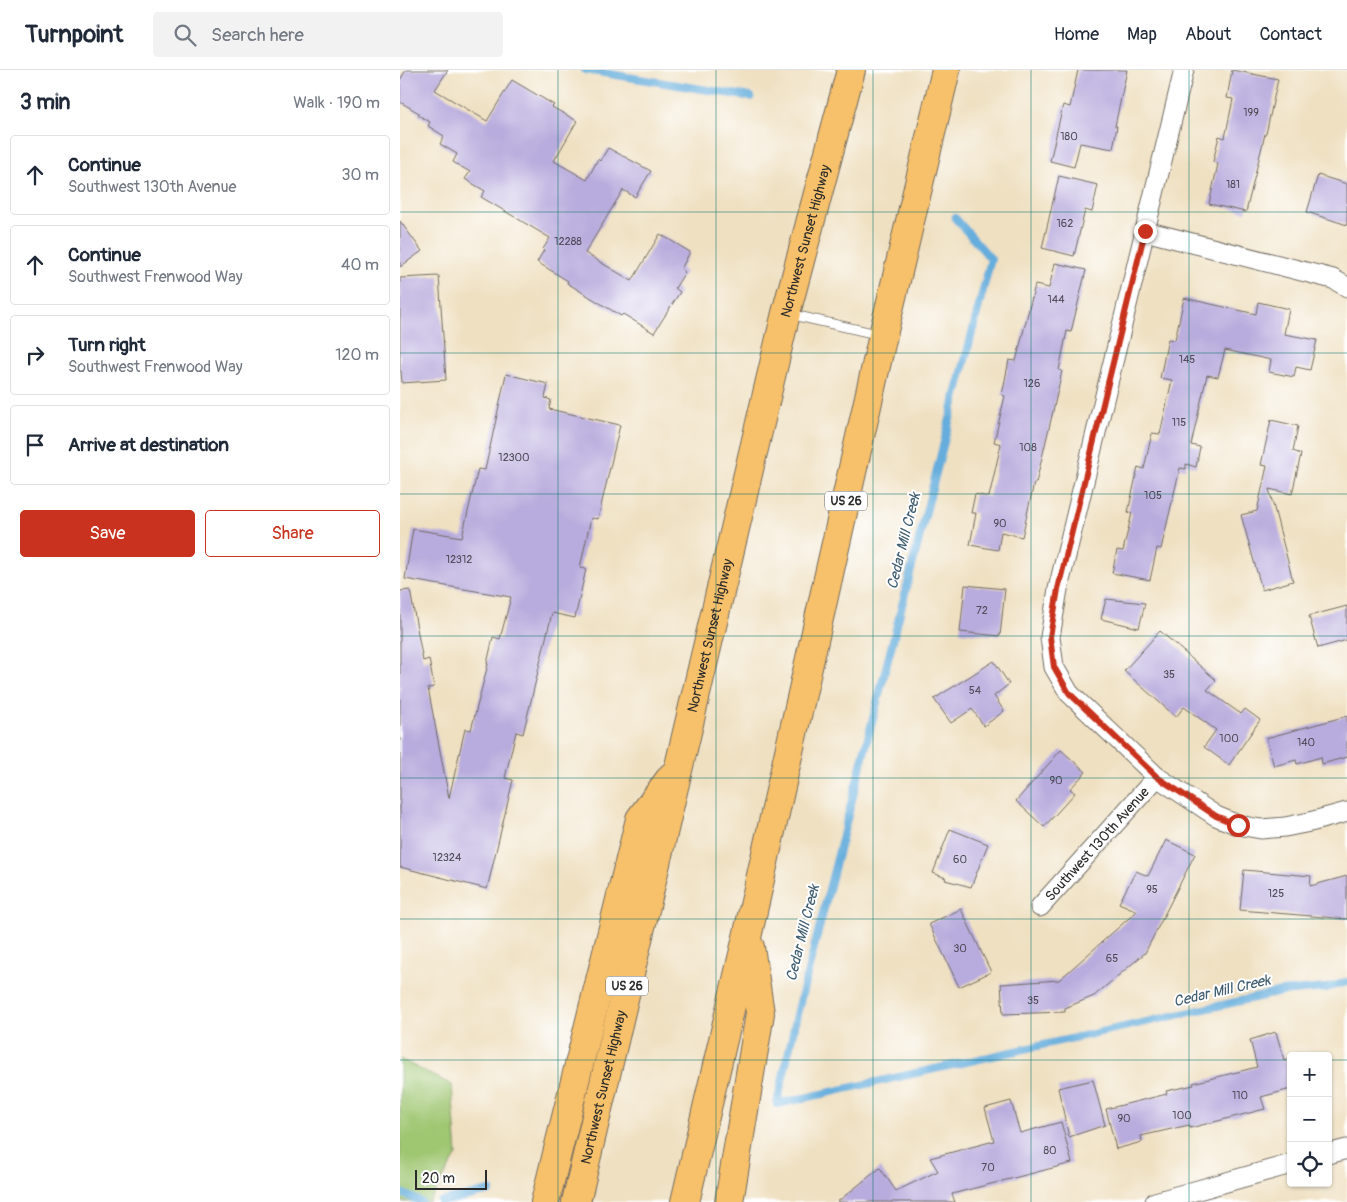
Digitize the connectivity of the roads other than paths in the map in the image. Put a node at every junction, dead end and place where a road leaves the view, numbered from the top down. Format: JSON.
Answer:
{"nodes":[{"id":1,"x":851,"y":70,"type":"edge"},
{"id":2,"x":946,"y":70,"type":"edge"},
{"id":3,"x":1184,"y":70,"type":"edge"},
{"id":4,"x":1145,"y":231,"type":"junction"},
{"id":5,"x":1347,"y":287,"type":"edge"},
{"id":6,"x":786,"y":313,"type":"junction"},
{"id":7,"x":883,"y":336,"type":"junction"},
{"id":8,"x":678,"y":769,"type":"junction"},
{"id":9,"x":1157,"y":777,"type":"junction"},
{"id":10,"x":1347,"y":812,"type":"edge"},
{"id":11,"x":1040,"y":907,"type":"dead end"},
{"id":12,"x":748,"y":933,"type":"junction"},
{"id":13,"x":1347,"y":1149,"type":"edge"},
{"id":14,"x":1332,"y":1153,"type":"edge"},
{"id":15,"x":1287,"y":1165,"type":"edge"},
{"id":16,"x":545,"y":1202,"type":"edge"},
{"id":17,"x":576,"y":1202,"type":"edge"},
{"id":18,"x":684,"y":1202,"type":"edge"},
{"id":19,"x":729,"y":1202,"type":"edge"},
{"id":20,"x":1155,"y":1202,"type":"edge"}],
"edges":[{"from":1,"to":6,"type":"highway","name":"Northwest Sunset Highway","number":"US 26"},
{"from":2,"to":7,"type":"highway","number":"US 26"},
{"from":3,"to":4,"type":"street"},
{"from":4,"to":5,"type":"street"},
{"from":4,"to":9,"type":"street"},
{"from":6,"to":7,"type":"lane"},
{"from":6,"to":8,"type":"highway","name":"Northwest Sunset Highway","number":"US 26"},
{"from":7,"to":12,"type":"highway","number":"US 26"},
{"from":8,"to":16,"type":"highway"},
{"from":8,"to":17,"type":"highway","name":"Northwest Sunset Highway","number":"US 26"},
{"from":9,"to":10,"type":"street","name":"Southwest 130th Avenue"},
{"from":9,"to":11,"type":"street","name":"Southwest 130th Avenue"},
{"from":12,"to":18,"type":"highway","number":"US 26"},
{"from":12,"to":19,"type":"highway"},
{"from":13,"to":14,"type":"street"},
{"from":15,"to":20,"type":"street"}]}
